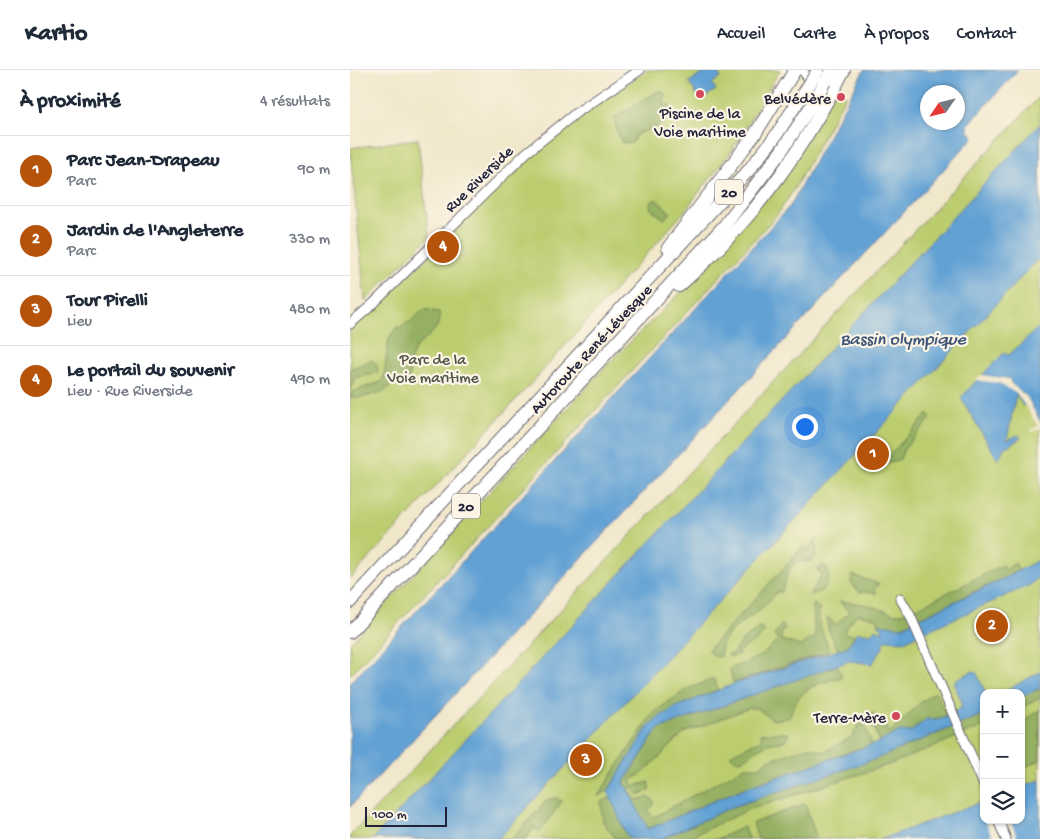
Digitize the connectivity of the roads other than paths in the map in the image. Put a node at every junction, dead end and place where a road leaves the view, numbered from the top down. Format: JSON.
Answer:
{"nodes":[{"id":1,"x":640,"y":70,"type":"edge"},
{"id":2,"x":795,"y":70,"type":"edge"},
{"id":3,"x":802,"y":70,"type":"edge"},
{"id":4,"x":844,"y":70,"type":"edge"},
{"id":5,"x":823,"y":73,"type":"edge"},
{"id":6,"x":812,"y":93,"type":"junction"},
{"id":7,"x":830,"y":98,"type":"junction"},
{"id":8,"x":641,"y":288,"type":"junction"},
{"id":9,"x":350,"y":324,"type":"edge"},
{"id":10,"x":630,"y":329,"type":"junction"},
{"id":11,"x":900,"y":598,"type":"dead end"},
{"id":12,"x":350,"y":602,"type":"edge"},
{"id":13,"x":350,"y":632,"type":"edge"},
{"id":14,"x":981,"y":779,"type":"edge"},
{"id":15,"x":1000,"y":824,"type":"edge"},
{"id":16,"x":1006,"y":839,"type":"edge"}],
"edges":[{"from":1,"to":9,"type":"street","name":"Rue Riverside"},
{"from":2,"to":8,"type":"highway"},
{"from":3,"to":7,"type":"street"},
{"from":4,"to":7,"type":"highway"},
{"from":5,"to":6,"type":"highway","name":"Autoroute René-Lévesque","number":"20","bridge":true},
{"from":6,"to":8,"type":"highway","name":"Autoroute René-Lévesque","number":"20"},
{"from":6,"to":10,"type":"highway","name":"Autoroute René-Lévesque","number":"20"},
{"from":7,"to":10,"type":"highway"},
{"from":8,"to":12,"type":"highway","name":"Autoroute René-Lévesque","number":"20"},
{"from":10,"to":13,"type":"highway","name":"Autoroute René-Lévesque","number":"20"},
{"from":11,"to":14,"type":"street"},
{"from":15,"to":16,"type":"street"}]}
